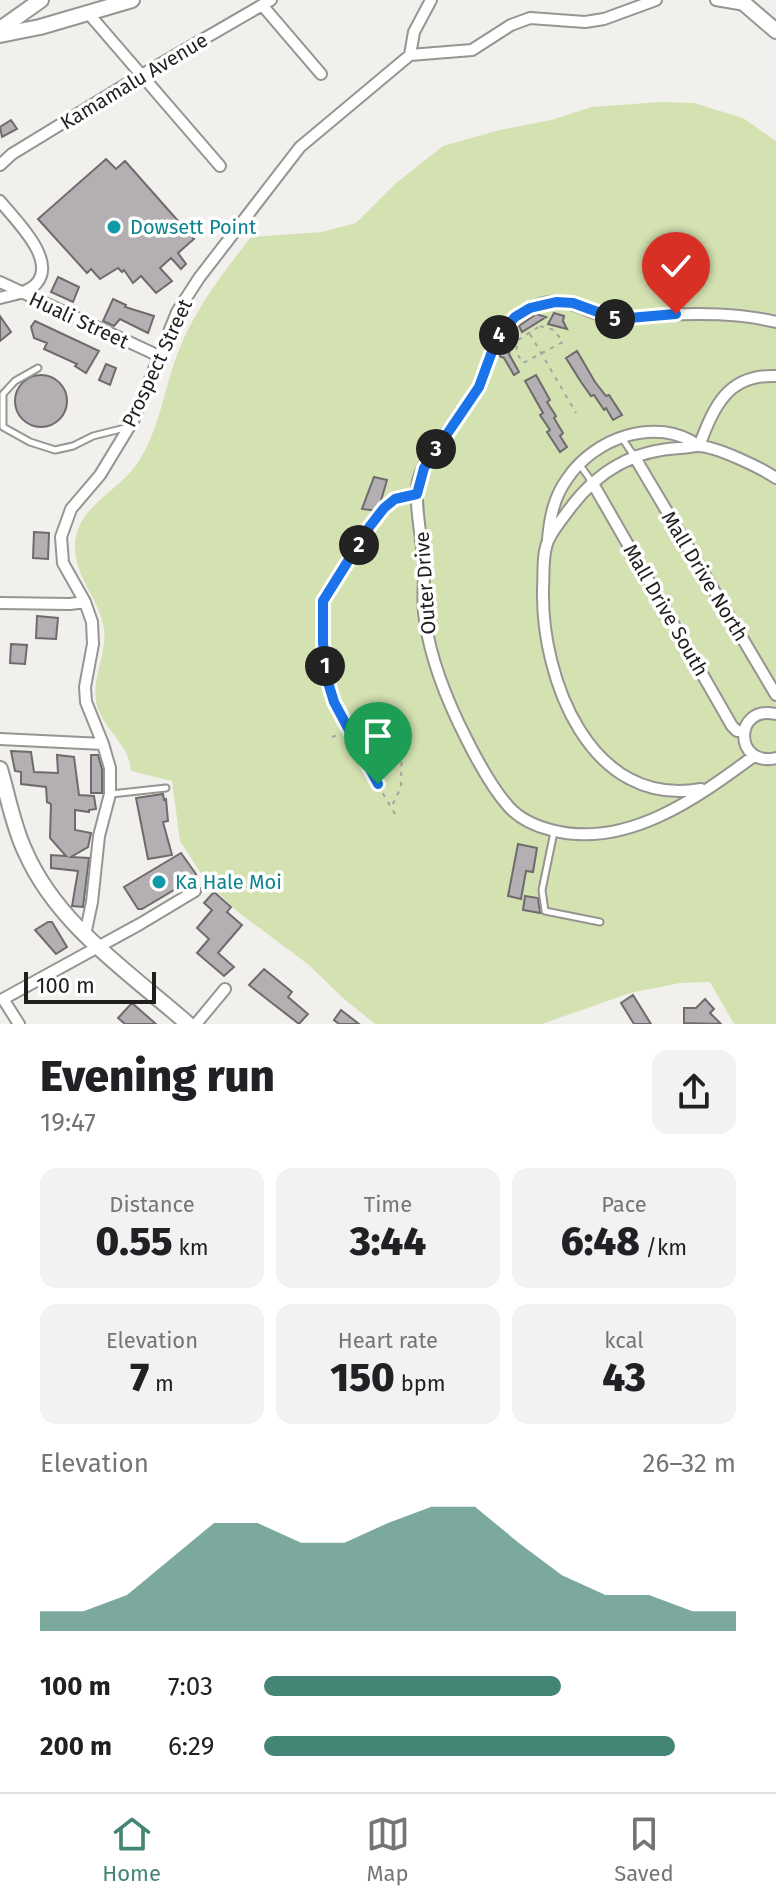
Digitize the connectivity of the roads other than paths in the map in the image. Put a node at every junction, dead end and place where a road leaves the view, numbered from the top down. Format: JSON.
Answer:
{"nodes":[{"id":1,"x":132,"y":0,"type":"edge"},
{"id":2,"x":431,"y":0,"type":"edge"},
{"id":3,"x":656,"y":0,"type":"edge"},
{"id":4,"x":716,"y":0,"type":"edge"},
{"id":5,"x":742,"y":2,"type":"edge"},
{"id":6,"x":32,"y":3,"type":"edge"},
{"id":7,"x":266,"y":3,"type":"edge"},
{"id":8,"x":88,"y":13,"type":"junction"},
{"id":9,"x":70,"y":18,"type":"junction"},
{"id":10,"x":0,"y":29,"type":"edge"},
{"id":11,"x":776,"y":31,"type":"edge"},
{"id":12,"x":0,"y":35,"type":"edge"},
{"id":13,"x":410,"y":55,"type":"junction"},
{"id":14,"x":143,"y":74,"type":"junction"},
{"id":15,"x":321,"y":74,"type":"dead end"},
{"id":16,"x":0,"y":165,"type":"edge"},
{"id":17,"x":220,"y":166,"type":"dead end"},
{"id":18,"x":0,"y":201,"type":"edge"},
{"id":19,"x":0,"y":282,"type":"edge"},
{"id":20,"x":21,"y":293,"type":"junction"},
{"id":21,"x":0,"y":298,"type":"edge"},
{"id":22,"x":776,"y":322,"type":"edge"},
{"id":23,"x":159,"y":356,"type":"junction"},
{"id":24,"x":38,"y":368,"type":"dead end"},
{"id":25,"x":776,"y":376,"type":"edge"},
{"id":26,"x":130,"y":427,"type":"junction"},
{"id":27,"x":621,"y":437,"type":"junction"},
{"id":28,"x":699,"y":446,"type":"junction"},
{"id":29,"x":634,"y":456,"type":"junction"},
{"id":30,"x":579,"y":464,"type":"junction"},
{"id":31,"x":776,"y":478,"type":"edge"},
{"id":32,"x":592,"y":482,"type":"junction"},
{"id":33,"x":548,"y":541,"type":"junction"},
{"id":34,"x":85,"y":602,"type":"junction"},
{"id":35,"x":0,"y":603,"type":"edge"},
{"id":36,"x":776,"y":695,"type":"edge"},
{"id":37,"x":774,"y":711,"type":"edge"},
{"id":38,"x":744,"y":731,"type":"junction"},
{"id":39,"x":0,"y":739,"type":"edge"},
{"id":40,"x":103,"y":744,"type":"junction"},
{"id":41,"x":754,"y":756,"type":"junction"},
{"id":42,"x":776,"y":758,"type":"edge"},
{"id":43,"x":0,"y":769,"type":"edge"},
{"id":44,"x":713,"y":786,"type":"junction"},
{"id":45,"x":166,"y":788,"type":"dead end"},
{"id":46,"x":110,"y":794,"type":"junction"},
{"id":47,"x":554,"y":831,"type":"junction"},
{"id":48,"x":195,"y":891,"type":"dead end"},
{"id":49,"x":600,"y":922,"type":"dead end"},
{"id":50,"x":85,"y":935,"type":"junction"},
{"id":51,"x":98,"y":946,"type":"junction"},
{"id":52,"x":225,"y":989,"type":"dead end"},
{"id":53,"x":19,"y":1024,"type":"edge"},
{"id":54,"x":188,"y":1024,"type":"edge"},
{"id":55,"x":196,"y":1024,"type":"edge"}],
"edges":[{"from":1,"to":8,"type":"main road"},
{"from":2,"to":13,"type":"street"},
{"from":3,"to":13,"type":"street"},
{"from":4,"to":5,"type":"street"},
{"from":5,"to":11,"type":"main road"},
{"from":6,"to":9,"type":"main road"},
{"from":6,"to":10,"type":"main road"},
{"from":7,"to":14,"type":"street","name":"Kamamalu Avenue"},
{"from":7,"to":15,"type":"street"},
{"from":8,"to":9,"type":"main road"},
{"from":8,"to":14,"type":"street"},
{"from":9,"to":12,"type":"main road"},
{"from":13,"to":23,"type":"street","name":"Prospect Street"},
{"from":14,"to":16,"type":"street","name":"Kamamalu Avenue"},
{"from":14,"to":17,"type":"street"},
{"from":18,"to":20,"type":"street"},
{"from":19,"to":20,"type":"street","name":"Huali Street"},
{"from":20,"to":21,"type":"street"},
{"from":20,"to":23,"type":"street","name":"Huali Street"},
{"from":22,"to":47,"type":"street","name":"Outer Drive"},
{"from":23,"to":26,"type":"street","name":"Prospect Street"},
{"from":24,"to":26,"type":"lane"},
{"from":25,"to":28,"type":"street"},
{"from":26,"to":34,"type":"street","name":"Prospect Street"},
{"from":27,"to":28,"type":"street"},
{"from":27,"to":29,"type":"lane"},
{"from":27,"to":30,"type":"street"},
{"from":28,"to":29,"type":"street"},
{"from":28,"to":31,"type":"street"},
{"from":29,"to":32,"type":"street"},
{"from":29,"to":36,"type":"street","name":"Mall Drive North"},
{"from":30,"to":32,"type":"lane"},
{"from":30,"to":33,"type":"street"},
{"from":32,"to":33,"type":"street"},
{"from":32,"to":38,"type":"street","name":"Mall Drive South"},
{"from":33,"to":44,"type":"street"},
{"from":34,"to":35,"type":"street"},
{"from":34,"to":40,"type":"street","name":"Prospect Street"},
{"from":37,"to":38,"type":"street"},
{"from":38,"to":41,"type":"street"},
{"from":39,"to":40,"type":"street"},
{"from":40,"to":46,"type":"street","name":"Prospect Street"},
{"from":41,"to":42,"type":"street"},
{"from":41,"to":44,"type":"street","name":"Outer Drive"},
{"from":43,"to":50,"type":"main road"},
{"from":44,"to":47,"type":"street","name":"Outer Drive"},
{"from":45,"to":46,"type":"lane"},
{"from":46,"to":50,"type":"street","name":"Prospect Street"},
{"from":47,"to":49,"type":"lane"},
{"from":48,"to":51,"type":"street"},
{"from":50,"to":51,"type":"main road"},
{"from":51,"to":53,"type":"street"},
{"from":51,"to":54,"type":"main road"},
{"from":52,"to":55,"type":"street"}]}
